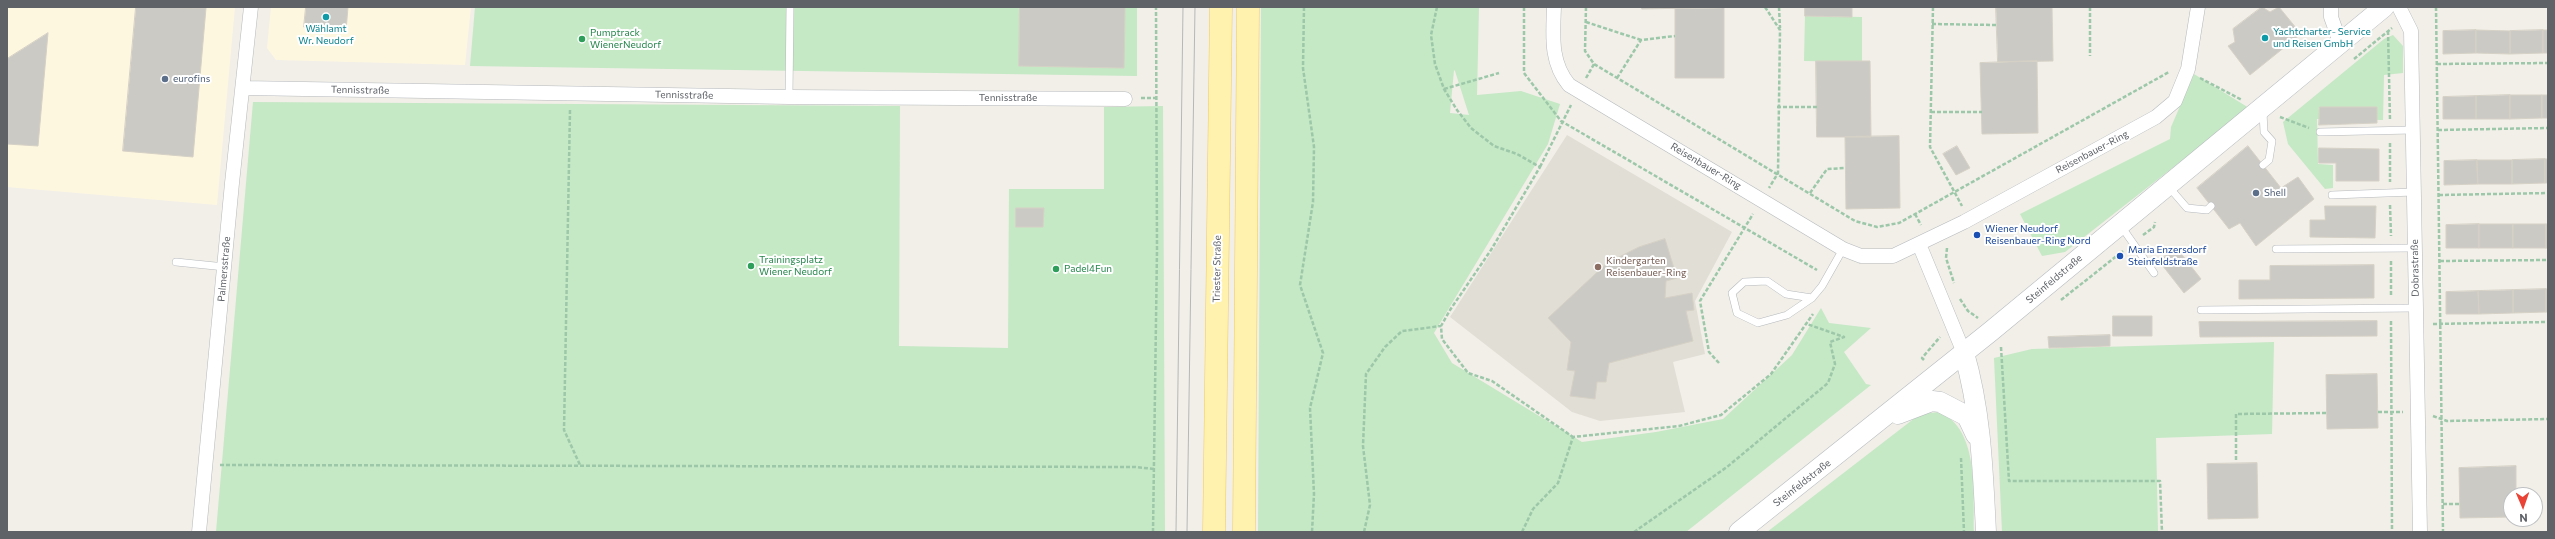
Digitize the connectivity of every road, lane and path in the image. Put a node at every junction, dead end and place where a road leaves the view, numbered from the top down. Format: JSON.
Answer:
{"nodes":[{"id":1,"x":251,"y":7,"type":"edge"},
{"id":2,"x":790,"y":7,"type":"edge"},
{"id":3,"x":1156,"y":7,"type":"edge"},
{"id":4,"x":1221,"y":7,"type":"edge"},
{"id":5,"x":1248,"y":7,"type":"edge"},
{"id":6,"x":1304,"y":7,"type":"edge"},
{"id":7,"x":1437,"y":7,"type":"edge"},
{"id":8,"x":1524,"y":7,"type":"edge"},
{"id":9,"x":1554,"y":7,"type":"edge"},
{"id":10,"x":1586,"y":7,"type":"edge"},
{"id":11,"x":1765,"y":7,"type":"edge"},
{"id":12,"x":1779,"y":7,"type":"edge"},
{"id":13,"x":1933,"y":7,"type":"edge"},
{"id":14,"x":2090,"y":7,"type":"edge"},
{"id":15,"x":2198,"y":7,"type":"edge"},
{"id":16,"x":2331,"y":7,"type":"edge"},
{"id":17,"x":2384,"y":7,"type":"edge"},
{"id":18,"x":2399,"y":7,"type":"edge"},
{"id":19,"x":2436,"y":7,"type":"edge"},
{"id":20,"x":1586,"y":22,"type":"junction"},
{"id":21,"x":1932,"y":24,"type":"junction"},
{"id":22,"x":1996,"y":25,"type":"dead end"},
{"id":23,"x":1780,"y":30,"type":"junction"},
{"id":24,"x":2389,"y":31,"type":"dead end"},
{"id":25,"x":1675,"y":36,"type":"dead end"},
{"id":26,"x":1641,"y":40,"type":"junction"},
{"id":27,"x":2340,"y":42,"type":"junction"},
{"id":28,"x":2090,"y":56,"type":"dead end"},
{"id":29,"x":2437,"y":64,"type":"junction"},
{"id":30,"x":2548,"y":64,"type":"edge"},
{"id":31,"x":2389,"y":65,"type":"dead end"},
{"id":32,"x":2181,"y":69,"type":"junction"},
{"id":33,"x":1499,"y":73,"type":"dead end"},
{"id":34,"x":1617,"y":78,"type":"junction"},
{"id":35,"x":243,"y":88,"type":"junction"},
{"id":36,"x":1444,"y":89,"type":"junction"},
{"id":37,"x":1579,"y":90,"type":"junction"},
{"id":38,"x":570,"y":93,"type":"junction"},
{"id":39,"x":789,"y":97,"type":"junction"},
{"id":40,"x":1125,"y":99,"type":"dead end"},
{"id":41,"x":2263,"y":106,"type":"junction"},
{"id":42,"x":1777,"y":107,"type":"junction"},
{"id":43,"x":1817,"y":107,"type":"dead end"},
{"id":44,"x":1931,"y":112,"type":"junction"},
{"id":45,"x":1982,"y":112,"type":"dead end"},
{"id":46,"x":1561,"y":121,"type":"junction"},
{"id":47,"x":2548,"y":128,"type":"edge"},
{"id":48,"x":2413,"y":130,"type":"junction"},
{"id":49,"x":2438,"y":130,"type":"junction"},
{"id":50,"x":2320,"y":132,"type":"joint"},
{"id":51,"x":2263,"y":165,"type":"dead end"},
{"id":52,"x":1540,"y":167,"type":"junction"},
{"id":53,"x":1845,"y":168,"type":"dead end"},
{"id":54,"x":1778,"y":174,"type":"junction"},
{"id":55,"x":2168,"y":186,"type":"junction"},
{"id":56,"x":1955,"y":192,"type":"junction"},
{"id":57,"x":2414,"y":192,"type":"junction"},
{"id":58,"x":1810,"y":193,"type":"junction"},
{"id":59,"x":2548,"y":193,"type":"edge"},
{"id":60,"x":2332,"y":195,"type":"dead end"},
{"id":61,"x":2439,"y":195,"type":"junction"},
{"id":62,"x":2211,"y":206,"type":"dead end"},
{"id":63,"x":1969,"y":218,"type":"junction"},
{"id":64,"x":2120,"y":225,"type":"junction"},
{"id":65,"x":2154,"y":227,"type":"dead end"},
{"id":66,"x":1745,"y":229,"type":"junction"},
{"id":67,"x":2133,"y":243,"type":"junction"},
{"id":68,"x":1920,"y":244,"type":"junction"},
{"id":69,"x":1948,"y":244,"type":"dead end"},
{"id":70,"x":2415,"y":248,"type":"junction"},
{"id":71,"x":1843,"y":249,"type":"junction"},
{"id":72,"x":2276,"y":249,"type":"dead end"},
{"id":73,"x":2548,"y":260,"type":"edge"},
{"id":74,"x":2440,"y":261,"type":"junction"},
{"id":75,"x":176,"y":262,"type":"dead end"},
{"id":76,"x":225,"y":267,"type":"junction"},
{"id":77,"x":2154,"y":273,"type":"dead end"},
{"id":78,"x":1828,"y":276,"type":"junction"},
{"id":79,"x":1812,"y":298,"type":"junction"},
{"id":80,"x":2058,"y":303,"type":"dead end"},
{"id":81,"x":2416,"y":308,"type":"junction"},
{"id":82,"x":2201,"y":310,"type":"dead end"},
{"id":83,"x":1968,"y":311,"type":"dead end"},
{"id":84,"x":2548,"y":322,"type":"edge"},
{"id":85,"x":2440,"y":324,"type":"junction"},
{"id":86,"x":2416,"y":325,"type":"junction"},
{"id":87,"x":1441,"y":326,"type":"junction"},
{"id":88,"x":2008,"y":343,"type":"dead end"},
{"id":89,"x":1964,"y":353,"type":"junction"},
{"id":90,"x":1719,"y":363,"type":"dead end"},
{"id":91,"x":2418,"y":411,"type":"junction"},
{"id":92,"x":2378,"y":412,"type":"dead end"},
{"id":93,"x":2327,"y":413,"type":"dead end"},
{"id":94,"x":2442,"y":419,"type":"junction"},
{"id":95,"x":2548,"y":420,"type":"edge"},
{"id":96,"x":1880,"y":421,"type":"junction"},
{"id":97,"x":1573,"y":437,"type":"junction"},
{"id":98,"x":1982,"y":448,"type":"junction"},
{"id":99,"x":2236,"y":460,"type":"dead end"},
{"id":100,"x":206,"y":465,"type":"junction"},
{"id":101,"x":580,"y":466,"type":"junction"},
{"id":102,"x":1154,"y":469,"type":"junction"},
{"id":103,"x":2443,"y":504,"type":"junction"},
{"id":104,"x":2460,"y":504,"type":"dead end"},
{"id":105,"x":199,"y":532,"type":"edge"},
{"id":106,"x":1153,"y":532,"type":"edge"},
{"id":107,"x":1214,"y":532,"type":"edge"},
{"id":108,"x":1244,"y":532,"type":"edge"},
{"id":109,"x":1312,"y":532,"type":"edge"},
{"id":110,"x":1364,"y":532,"type":"edge"},
{"id":111,"x":1522,"y":532,"type":"edge"},
{"id":112,"x":1634,"y":532,"type":"edge"},
{"id":113,"x":1739,"y":532,"type":"edge"},
{"id":114,"x":1986,"y":532,"type":"edge"},
{"id":115,"x":2162,"y":532,"type":"edge"},
{"id":116,"x":2420,"y":532,"type":"edge"},
{"id":117,"x":2443,"y":532,"type":"edge"}],
"edges":[{"from":1,"to":35,"type":"street","name":"Palmersstraße"},
{"from":2,"to":39,"type":"lane"},
{"from":3,"to":102,"type":"path"},
{"from":4,"to":107,"type":"main road","name":"Triester Straße"},
{"from":5,"to":108,"type":"main road"},
{"from":6,"to":109,"type":"path"},
{"from":7,"to":36,"type":"path"},
{"from":8,"to":46,"type":"path"},
{"from":9,"to":37,"type":"street","name":"Reisenbauer-Ring"},
{"from":10,"to":20,"type":"path"},
{"from":11,"to":23,"type":"path"},
{"from":12,"to":23,"type":"path"},
{"from":13,"to":21,"type":"path"},
{"from":14,"to":28,"type":"path"},
{"from":15,"to":32,"type":"street","name":"Reisenbauer-Ring"},
{"from":16,"to":27,"type":"street"},
{"from":17,"to":27,"type":"main road","name":"Steinfeldstraße"},
{"from":18,"to":48,"type":"street","name":"Dobrastraße"},
{"from":19,"to":29,"type":"path"},
{"from":20,"to":26,"type":"path"},
{"from":20,"to":34,"type":"path"},
{"from":21,"to":22,"type":"path"},
{"from":21,"to":44,"type":"path"},
{"from":23,"to":42,"type":"path"},
{"from":24,"to":31,"type":"path"},
{"from":25,"to":26,"type":"path"},
{"from":26,"to":34,"type":"path"},
{"from":27,"to":41,"type":"main road","name":"Steinfeldstraße"},
{"from":29,"to":30,"type":"path"},
{"from":29,"to":49,"type":"path"},
{"from":32,"to":41,"type":"path"},
{"from":32,"to":56,"type":"path"},
{"from":32,"to":63,"type":"street","name":"Reisenbauer-Ring"},
{"from":33,"to":36,"type":"path"},
{"from":34,"to":54,"type":"path"},
{"from":35,"to":38,"type":"street","name":"Tennisstraße"},
{"from":35,"to":76,"type":"street","name":"Palmersstraße"},
{"from":36,"to":52,"type":"path"},
{"from":37,"to":46,"type":"path"},
{"from":37,"to":71,"type":"street","name":"Reisenbauer-Ring"},
{"from":38,"to":39,"type":"street","name":"Tennisstraße"},
{"from":38,"to":101,"type":"path"},
{"from":39,"to":40,"type":"street","name":"Tennisstraße"},
{"from":41,"to":50,"type":"path"},
{"from":41,"to":51,"type":"lane"},
{"from":41,"to":55,"type":"main road","name":"Steinfeldstraße"},
{"from":42,"to":43,"type":"path"},
{"from":42,"to":54,"type":"path"},
{"from":44,"to":45,"type":"path"},
{"from":44,"to":56,"type":"path"},
{"from":46,"to":52,"type":"path"},
{"from":46,"to":66,"type":"path"},
{"from":47,"to":49,"type":"path"},
{"from":48,"to":50,"type":"lane"},
{"from":48,"to":57,"type":"street","name":"Dobrastraße"},
{"from":49,"to":61,"type":"path"},
{"from":52,"to":87,"type":"path"},
{"from":53,"to":58,"type":"path"},
{"from":54,"to":58,"type":"path"},
{"from":55,"to":62,"type":"lane"},
{"from":55,"to":64,"type":"main road","name":"Steinfeldstraße"},
{"from":56,"to":58,"type":"path"},
{"from":56,"to":63,"type":"path"},
{"from":57,"to":60,"type":"lane"},
{"from":57,"to":70,"type":"street","name":"Dobrastraße"},
{"from":59,"to":61,"type":"path"},
{"from":61,"to":74,"type":"path"},
{"from":63,"to":68,"type":"street","name":"Reisenbauer-Ring"},
{"from":64,"to":67,"type":"lane"},
{"from":64,"to":89,"type":"main road","name":"Steinfeldstraße"},
{"from":65,"to":67,"type":"path"},
{"from":66,"to":78,"type":"path"},
{"from":66,"to":90,"type":"path"},
{"from":67,"to":77,"type":"lane"},
{"from":67,"to":80,"type":"path"},
{"from":68,"to":71,"type":"street","name":"Reisenbauer-Ring"},
{"from":68,"to":89,"type":"street"},
{"from":69,"to":83,"type":"path"},
{"from":70,"to":72,"type":"lane"},
{"from":70,"to":81,"type":"street","name":"Dobrastraße"},
{"from":71,"to":78,"type":"lane"},
{"from":73,"to":74,"type":"path"},
{"from":74,"to":85,"type":"path"},
{"from":75,"to":76,"type":"lane"},
{"from":76,"to":100,"type":"street","name":"Palmersstraße"},
{"from":78,"to":79,"type":"lane"},
{"from":79,"to":79,"type":"lane"},
{"from":81,"to":82,"type":"lane"},
{"from":81,"to":86,"type":"street","name":"Dobrastraße"},
{"from":84,"to":85,"type":"path"},
{"from":85,"to":86,"type":"path"},
{"from":85,"to":94,"type":"path"},
{"from":86,"to":91,"type":"street","name":"Dobrastraße"},
{"from":87,"to":97,"type":"path"},
{"from":87,"to":110,"type":"path"},
{"from":88,"to":115,"type":"path"},
{"from":89,"to":96,"type":"main road","name":"Steinfeldstraße"},
{"from":89,"to":98,"type":"main road"},
{"from":91,"to":92,"type":"path"},
{"from":91,"to":94,"type":"path"},
{"from":91,"to":116,"type":"street","name":"Dobrastraße"},
{"from":93,"to":99,"type":"path"},
{"from":94,"to":95,"type":"path"},
{"from":94,"to":103,"type":"path"},
{"from":96,"to":98,"type":"main road"},
{"from":96,"to":113,"type":"main road","name":"Steinfeldstraße"},
{"from":97,"to":111,"type":"path"},
{"from":97,"to":112,"type":"path"},
{"from":98,"to":114,"type":"main road"},
{"from":100,"to":101,"type":"path"},
{"from":100,"to":105,"type":"street","name":"Palmersstraße"},
{"from":101,"to":102,"type":"path"},
{"from":102,"to":106,"type":"path"},
{"from":103,"to":104,"type":"path"},
{"from":103,"to":117,"type":"path"}]}
